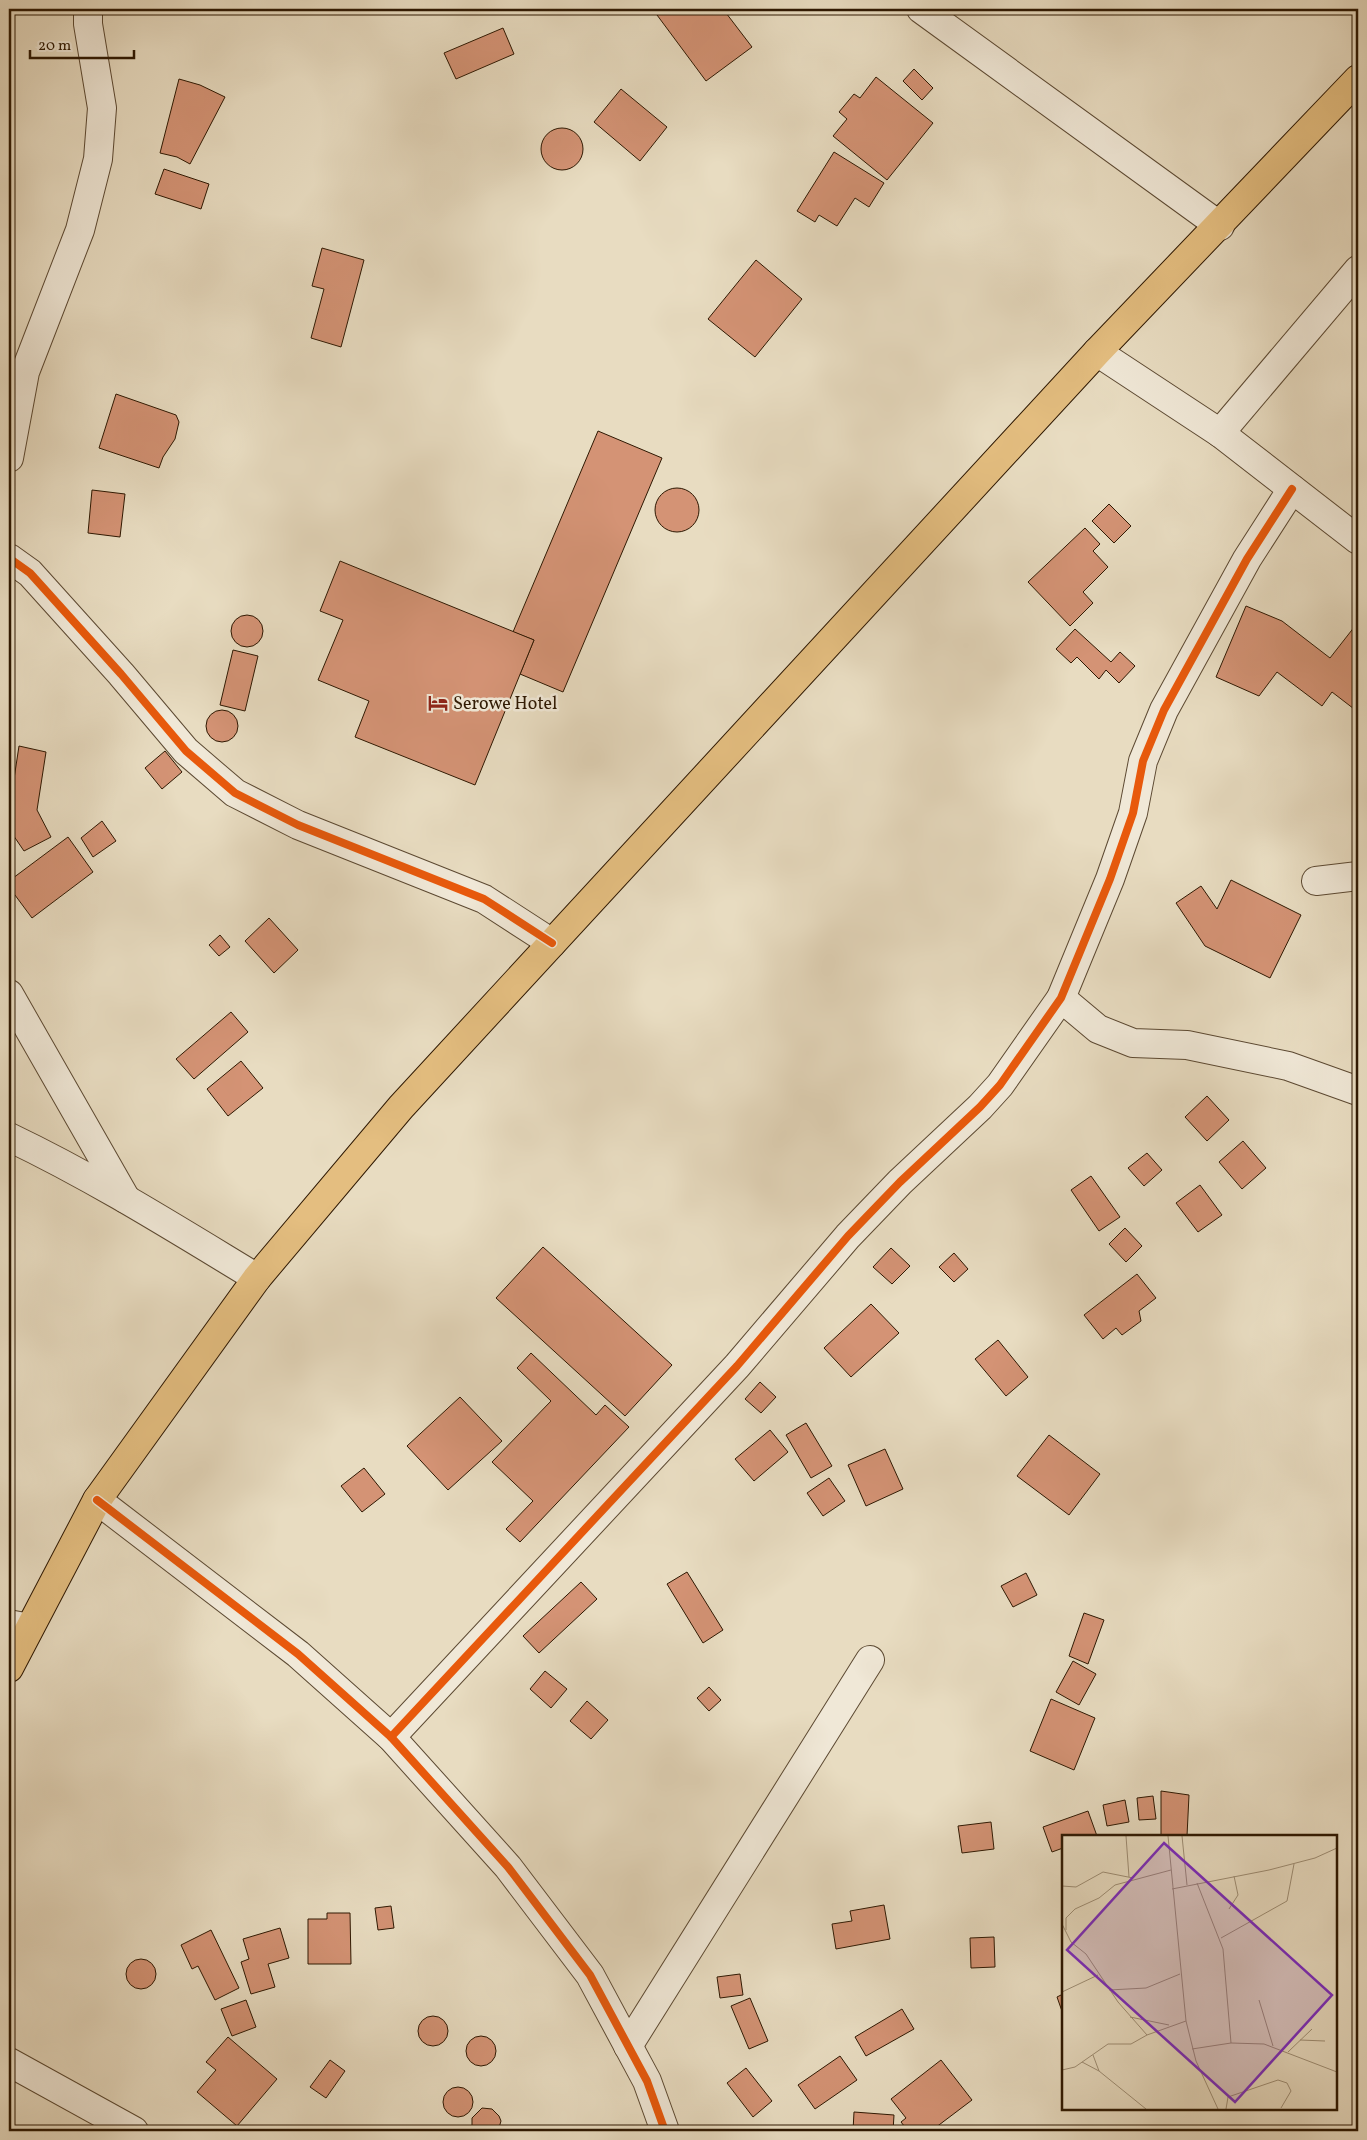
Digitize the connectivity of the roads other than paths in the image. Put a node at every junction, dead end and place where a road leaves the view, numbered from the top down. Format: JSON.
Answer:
{"nodes":[{"id":1,"x":88,"y":9,"type":"edge"},
{"id":2,"x":923,"y":9,"type":"edge"},
{"id":3,"x":1358,"y":80,"type":"edge"},
{"id":4,"x":1220,"y":226,"type":"junction"},
{"id":5,"x":1358,"y":270,"type":"edge"},
{"id":6,"x":1097,"y":352,"type":"junction"},
{"id":7,"x":17,"y":370,"type":"edge"},
{"id":8,"x":1220,"y":434,"type":"junction"},
{"id":9,"x":9,"y":458,"type":"edge"},
{"id":10,"x":1292,"y":488,"type":"junction"},
{"id":11,"x":1358,"y":540,"type":"edge"},
{"id":12,"x":9,"y":558,"type":"edge"},
{"id":13,"x":1358,"y":876,"type":"edge"},
{"id":14,"x":1316,"y":880,"type":"dead end"},
{"id":15,"x":552,"y":943,"type":"junction"},
{"id":16,"x":9,"y":994,"type":"edge"},
{"id":17,"x":1061,"y":998,"type":"junction"},
{"id":18,"x":1358,"y":1091,"type":"edge"},
{"id":19,"x":9,"y":1137,"type":"edge"},
{"id":20,"x":126,"y":1199,"type":"junction"},
{"id":21,"x":258,"y":1278,"type":"junction"},
{"id":22,"x":97,"y":1500,"type":"junction"},
{"id":23,"x":20,"y":1621,"type":"edge"},
{"id":24,"x":870,"y":1660,"type":"dead end"},
{"id":25,"x":9,"y":1668,"type":"edge"},
{"id":26,"x":391,"y":1737,"type":"junction"},
{"id":27,"x":628,"y":2046,"type":"junction"},
{"id":28,"x":9,"y":2062,"type":"edge"},
{"id":29,"x":134,"y":2131,"type":"edge"},
{"id":30,"x":665,"y":2131,"type":"edge"}],
"edges":[{"from":1,"to":7,"type":"street"},
{"from":2,"to":4,"type":"street"},
{"from":3,"to":4,"type":"main road"},
{"from":4,"to":6,"type":"main road"},
{"from":5,"to":8,"type":"street"},
{"from":6,"to":8,"type":"street"},
{"from":6,"to":15,"type":"main road"},
{"from":7,"to":9,"type":"street"},
{"from":8,"to":10,"type":"street"},
{"from":10,"to":11,"type":"street"},
{"from":10,"to":17,"type":"street"},
{"from":12,"to":15,"type":"street"},
{"from":13,"to":14,"type":"street"},
{"from":15,"to":21,"type":"main road"},
{"from":16,"to":20,"type":"street"},
{"from":17,"to":18,"type":"street"},
{"from":17,"to":26,"type":"street"},
{"from":19,"to":20,"type":"street"},
{"from":20,"to":21,"type":"street"},
{"from":21,"to":22,"type":"main road"},
{"from":22,"to":23,"type":"main road"},
{"from":22,"to":26,"type":"street"},
{"from":23,"to":25,"type":"main road"},
{"from":24,"to":27,"type":"street"},
{"from":26,"to":27,"type":"street"},
{"from":27,"to":30,"type":"street"},
{"from":28,"to":29,"type":"street"}]}
